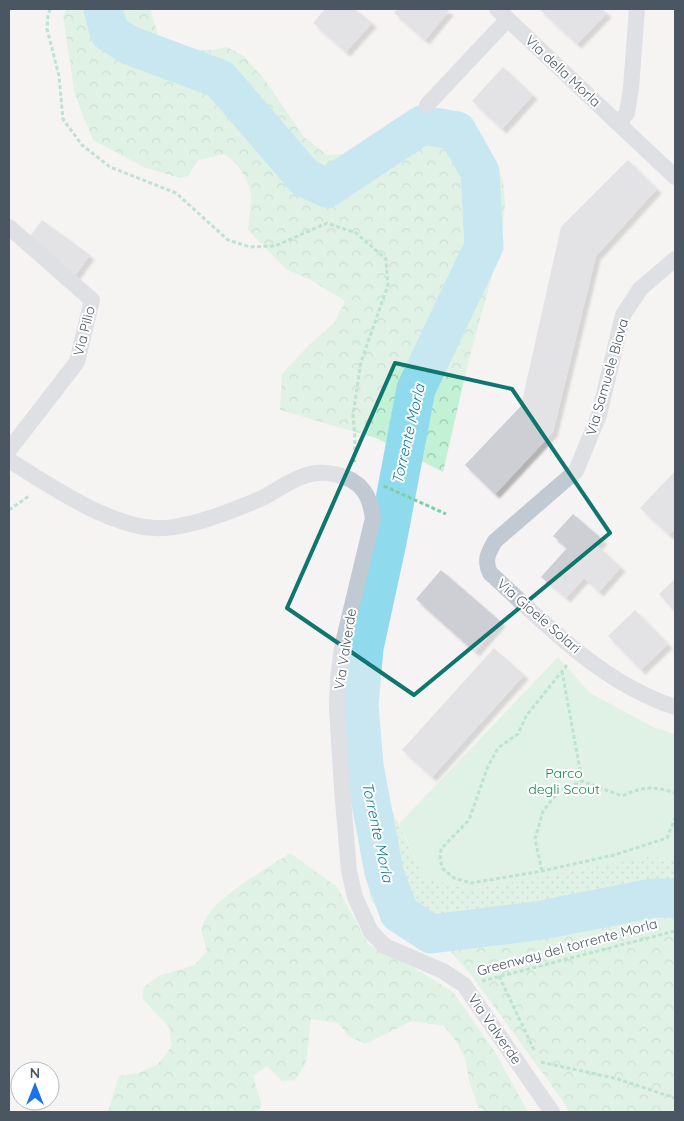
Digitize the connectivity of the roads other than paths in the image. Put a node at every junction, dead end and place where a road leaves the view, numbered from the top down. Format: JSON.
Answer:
{"nodes":[{"id":1,"x":637,"y":9,"type":"edge"},
{"id":2,"x":502,"y":14,"type":"edge"},
{"id":3,"x":427,"y":105,"type":"dead end"},
{"id":4,"x":619,"y":123,"type":"junction"},
{"id":5,"x":675,"y":177,"type":"edge"},
{"id":6,"x":9,"y":227,"type":"edge"},
{"id":7,"x":675,"y":260,"type":"edge"},
{"id":8,"x":9,"y":450,"type":"edge"},
{"id":9,"x":9,"y":460,"type":"edge"},
{"id":10,"x":486,"y":564,"type":"joint"},
{"id":11,"x":675,"y":707,"type":"edge"},
{"id":12,"x":552,"y":1112,"type":"edge"}],
"edges":[{"from":1,"to":4,"type":"street"},
{"from":2,"to":3,"type":"street","name":"Via della Morla"},
{"from":2,"to":4,"type":"street","name":"Via della Morla"},
{"from":4,"to":5,"type":"street","name":"Via della Morla"},
{"from":6,"to":8,"type":"street","name":"Via Pilio"},
{"from":7,"to":10,"type":"street","name":"Via Samuele Biava"},
{"from":9,"to":12,"type":"street","name":"Via Valverde"},
{"from":10,"to":11,"type":"street","name":"Via Gioele Solari"}]}
